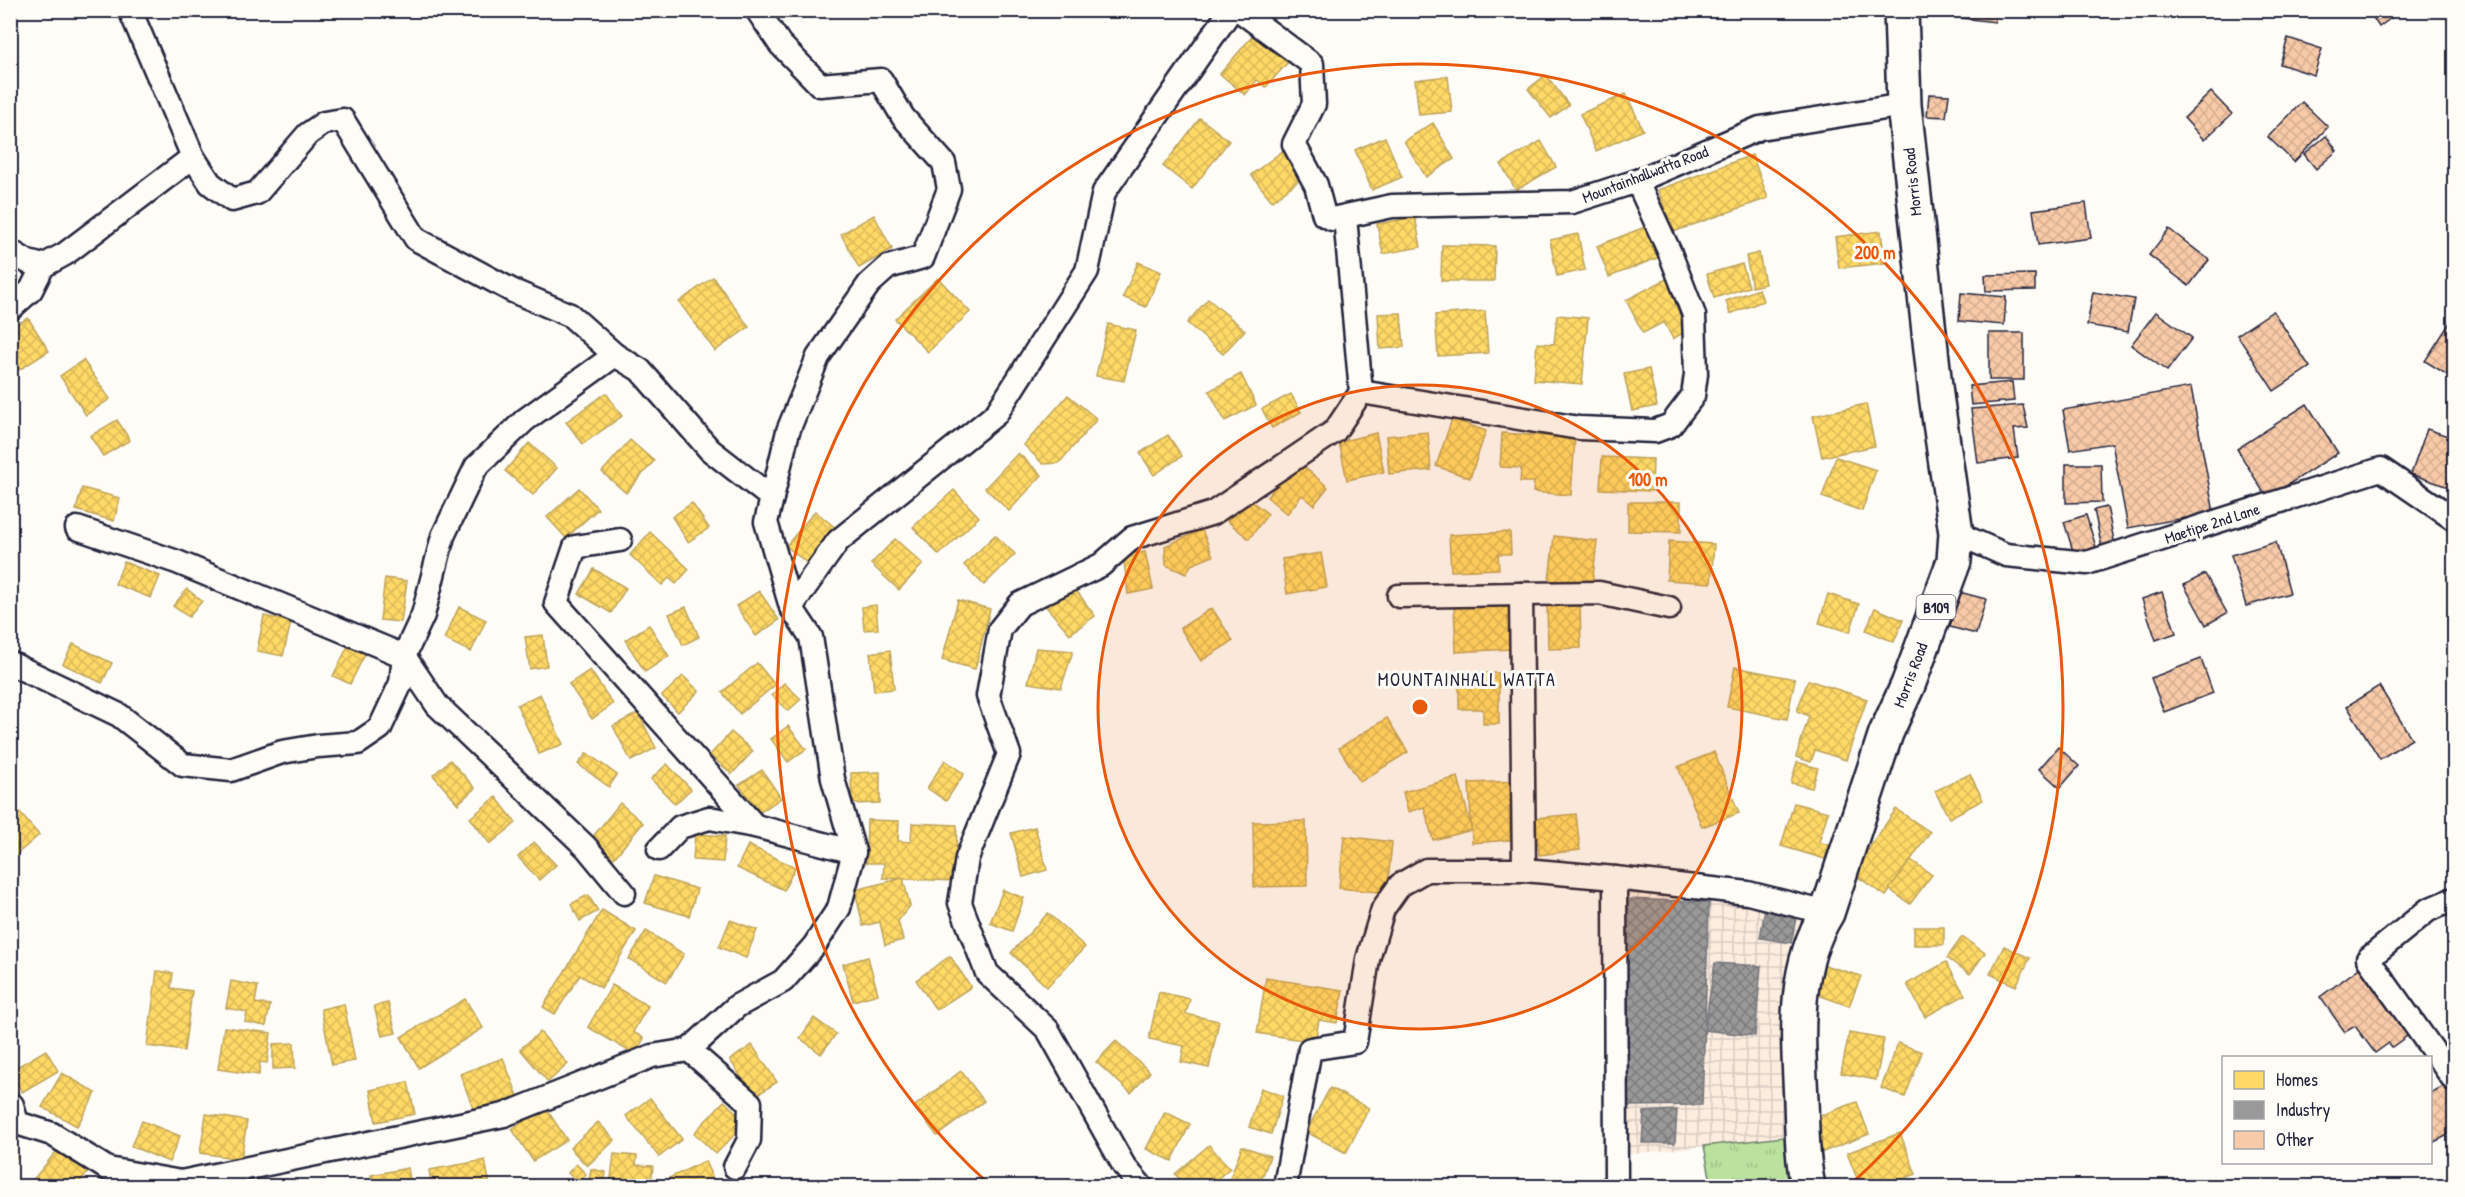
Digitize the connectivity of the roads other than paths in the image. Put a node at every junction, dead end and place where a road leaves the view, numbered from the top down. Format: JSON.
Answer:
{"nodes":[{"id":1,"x":130,"y":10,"type":"edge"},
{"id":2,"x":757,"y":10,"type":"edge"},
{"id":3,"x":1231,"y":10,"type":"edge"},
{"id":4,"x":1239,"y":10,"type":"edge"},
{"id":5,"x":1901,"y":10,"type":"edge"},
{"id":6,"x":1904,"y":105,"type":"junction"},
{"id":7,"x":193,"y":157,"type":"junction"},
{"id":8,"x":1637,"y":181,"type":"junction"},
{"id":9,"x":1345,"y":217,"type":"junction"},
{"id":10,"x":10,"y":251,"type":"edge"},
{"id":11,"x":43,"y":266,"type":"junction"},
{"id":12,"x":10,"y":309,"type":"edge"},
{"id":13,"x":615,"y":355,"type":"junction"},
{"id":14,"x":1361,"y":392,"type":"junction"},
{"id":15,"x":772,"y":498,"type":"junction"},
{"id":16,"x":2454,"y":519,"type":"edge"},
{"id":17,"x":77,"y":528,"type":"dead end"},
{"id":18,"x":1956,"y":533,"type":"junction"},
{"id":19,"x":620,"y":540,"type":"dead end"},
{"id":20,"x":1521,"y":594,"type":"junction"},
{"id":21,"x":1399,"y":596,"type":"dead end"},
{"id":22,"x":791,"y":607,"type":"junction"},
{"id":23,"x":1669,"y":608,"type":"dead end"},
{"id":24,"x":404,"y":656,"type":"junction"},
{"id":25,"x":10,"y":663,"type":"edge"},
{"id":26,"x":755,"y":826,"type":"junction"},
{"id":27,"x":659,"y":849,"type":"dead end"},
{"id":28,"x":854,"y":852,"type":"junction"},
{"id":29,"x":1524,"y":870,"type":"junction"},
{"id":30,"x":1615,"y":878,"type":"junction"},
{"id":31,"x":624,"y":893,"type":"dead end"},
{"id":32,"x":2454,"y":899,"type":"edge"},
{"id":33,"x":1827,"y":913,"type":"junction"},
{"id":34,"x":689,"y":1050,"type":"junction"},
{"id":35,"x":2454,"y":1080,"type":"edge"},
{"id":36,"x":10,"y":1106,"type":"edge"},
{"id":37,"x":735,"y":1167,"type":"dead end"},
{"id":38,"x":1141,"y":1186,"type":"edge"},
{"id":39,"x":1285,"y":1186,"type":"edge"},
{"id":40,"x":1616,"y":1186,"type":"edge"},
{"id":41,"x":1808,"y":1186,"type":"edge"}],
"edges":[{"from":1,"to":7,"type":"street"},
{"from":2,"to":15,"type":"street"},
{"from":3,"to":22,"type":"street"},
{"from":4,"to":9,"type":"street"},
{"from":5,"to":6,"type":"main road","name":"Morris Road","number":"B109"},
{"from":6,"to":8,"type":"street","name":"Mountainhallwatta Road"},
{"from":6,"to":18,"type":"main road","name":"Morris Road","number":"B109"},
{"from":7,"to":11,"type":"street"},
{"from":7,"to":13,"type":"street"},
{"from":8,"to":9,"type":"street","name":"Mountainhallwatta Road"},
{"from":8,"to":14,"type":"street"},
{"from":9,"to":14,"type":"street"},
{"from":10,"to":11,"type":"street"},
{"from":11,"to":12,"type":"street"},
{"from":13,"to":15,"type":"street"},
{"from":13,"to":24,"type":"street"},
{"from":14,"to":38,"type":"street"},
{"from":15,"to":22,"type":"street"},
{"from":16,"to":18,"type":"street","name":"Maetipe 2nd Lane"},
{"from":17,"to":24,"type":"street"},
{"from":18,"to":33,"type":"main road","name":"Morris Road","number":"B109"},
{"from":19,"to":26,"type":"street"},
{"from":20,"to":21,"type":"street"},
{"from":20,"to":23,"type":"street"},
{"from":20,"to":29,"type":"street"},
{"from":22,"to":28,"type":"street"},
{"from":24,"to":25,"type":"street"},
{"from":24,"to":31,"type":"street"},
{"from":26,"to":27,"type":"street"},
{"from":26,"to":28,"type":"street"},
{"from":28,"to":34,"type":"street"},
{"from":29,"to":30,"type":"street"},
{"from":29,"to":39,"type":"street"},
{"from":30,"to":33,"type":"street"},
{"from":30,"to":40,"type":"street"},
{"from":32,"to":35,"type":"street"},
{"from":33,"to":41,"type":"main road","name":"Morris Road","number":"B109"},
{"from":34,"to":36,"type":"street"},
{"from":34,"to":37,"type":"street"}]}
